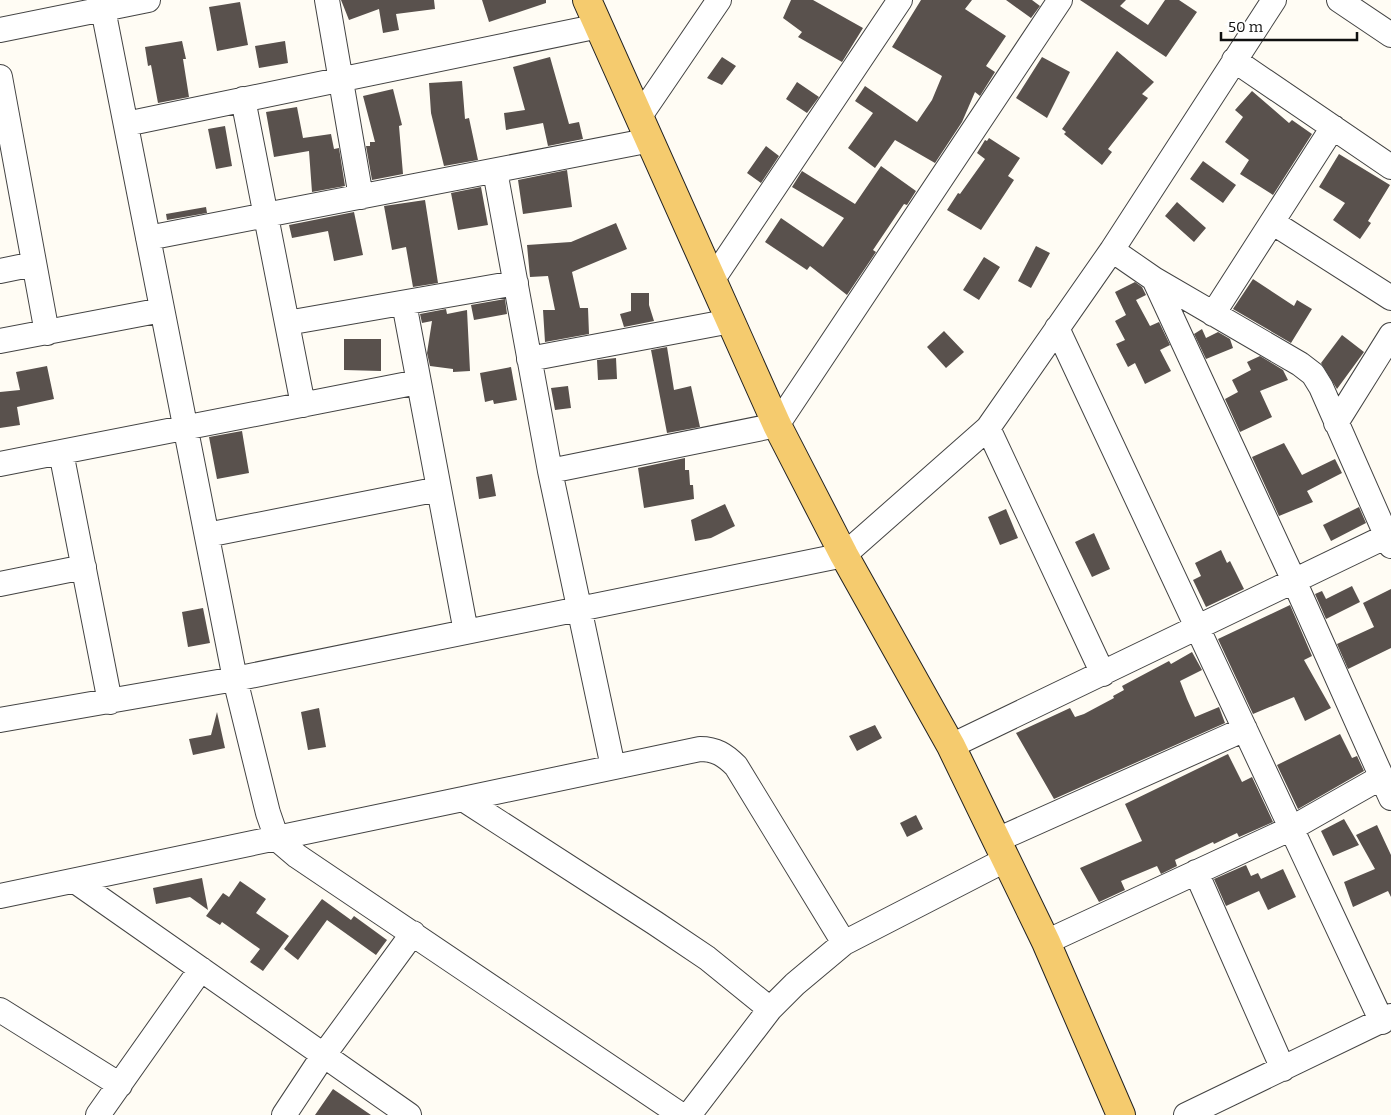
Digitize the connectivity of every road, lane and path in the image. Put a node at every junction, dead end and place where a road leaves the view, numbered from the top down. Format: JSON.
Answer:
{"nodes":[{"id":1,"x":148,"y":0,"type":"edge"},
{"id":2,"x":327,"y":0,"type":"edge"},
{"id":3,"x":588,"y":0,"type":"edge"},
{"id":4,"x":719,"y":0,"type":"edge"},
{"id":5,"x":900,"y":0,"type":"edge"},
{"id":6,"x":1060,"y":0,"type":"edge"},
{"id":7,"x":1274,"y":0,"type":"edge"},
{"id":8,"x":1339,"y":0,"type":"edge"},
{"id":9,"x":103,"y":9,"type":"junction"},
{"id":10,"x":599,"y":26,"type":"junction"},
{"id":11,"x":0,"y":30,"type":"edge"},
{"id":12,"x":1391,"y":35,"type":"edge"},
{"id":13,"x":1234,"y":60,"type":"junction"},
{"id":14,"x":0,"y":77,"type":"edge"},
{"id":15,"x":341,"y":79,"type":"junction"},
{"id":16,"x":243,"y":99,"type":"junction"},
{"id":17,"x":640,"y":116,"type":"junction"},
{"id":18,"x":126,"y":124,"type":"junction"},
{"id":19,"x":1333,"y":127,"type":"junction"},
{"id":20,"x":652,"y":140,"type":"junction"},
{"id":21,"x":6,"y":149,"type":"edge"},
{"id":22,"x":1391,"y":167,"type":"edge"},
{"id":23,"x":495,"y":171,"type":"junction"},
{"id":24,"x":361,"y":197,"type":"junction"},
{"id":25,"x":266,"y":215,"type":"junction"},
{"id":26,"x":1272,"y":222,"type":"junction"},
{"id":27,"x":148,"y":238,"type":"junction"},
{"id":28,"x":1112,"y":250,"type":"junction"},
{"id":29,"x":34,"y":264,"type":"junction"},
{"id":30,"x":0,"y":271,"type":"edge"},
{"id":31,"x":713,"y":279,"type":"junction"},
{"id":32,"x":1154,"y":279,"type":"junction"},
{"id":33,"x":516,"y":283,"type":"junction"},
{"id":34,"x":1391,"y":298,"type":"edge"},
{"id":35,"x":404,"y":303,"type":"junction"},
{"id":36,"x":162,"y":310,"type":"junction"},
{"id":37,"x":1213,"y":314,"type":"junction"},
{"id":38,"x":731,"y":321,"type":"junction"},
{"id":39,"x":288,"y":322,"type":"junction"},
{"id":40,"x":1057,"y":328,"type":"junction"},
{"id":41,"x":47,"y":333,"type":"junction"},
{"id":42,"x":1391,"y":335,"type":"edge"},
{"id":43,"x":0,"y":341,"type":"edge"},
{"id":44,"x":529,"y":359,"type":"junction"},
{"id":45,"x":418,"y":382,"type":"junction"},
{"id":46,"x":303,"y":405,"type":"junction"},
{"id":47,"x":1336,"y":423,"type":"junction"},
{"id":48,"x":777,"y":425,"type":"junction"},
{"id":49,"x":186,"y":428,"type":"junction"},
{"id":50,"x":988,"y":428,"type":"junction"},
{"id":51,"x":61,"y":452,"type":"junction"},
{"id":52,"x":0,"y":464,"type":"edge"},
{"id":53,"x":550,"y":471,"type":"junction"},
{"id":54,"x":439,"y":490,"type":"junction"},
{"id":55,"x":207,"y":535,"type":"junction"},
{"id":56,"x":1390,"y":538,"type":"edge"},
{"id":57,"x":844,"y":555,"type":"junction"},
{"id":58,"x":84,"y":568,"type":"junction"},
{"id":59,"x":1295,"y":582,"type":"junction"},
{"id":60,"x":0,"y":584,"type":"edge"},
{"id":61,"x":578,"y":609,"type":"junction"},
{"id":62,"x":1197,"y":627,"type":"junction"},
{"id":63,"x":466,"y":632,"type":"junction"},
{"id":64,"x":1103,"y":674,"type":"junction"},
{"id":65,"x":235,"y":679,"type":"junction"},
{"id":66,"x":110,"y":702,"type":"junction"},
{"id":67,"x":0,"y":720,"type":"edge"},
{"id":68,"x":1244,"y":729,"type":"junction"},
{"id":69,"x":951,"y":746,"type":"junction"},
{"id":70,"x":613,"y":767,"type":"junction"},
{"id":71,"x":1386,"y":788,"type":"edge"},
{"id":72,"x":463,"y":799,"type":"junction"},
{"id":73,"x":1292,"y":828,"type":"junction"},
{"id":74,"x":278,"y":839,"type":"junction"},
{"id":75,"x":1002,"y":850,"type":"junction"},
{"id":76,"x":1196,"y":872,"type":"junction"},
{"id":77,"x":76,"y":881,"type":"junction"},
{"id":78,"x":0,"y":896,"type":"edge"},
{"id":79,"x":412,"y":933,"type":"junction"},
{"id":80,"x":1046,"y":942,"type":"junction"},
{"id":81,"x":844,"y":943,"type":"junction"},
{"id":82,"x":201,"y":969,"type":"junction"},
{"id":83,"x":770,"y":1008,"type":"junction"},
{"id":84,"x":0,"y":1010,"type":"edge"},
{"id":85,"x":1386,"y":1019,"type":"edge"},
{"id":86,"x":323,"y":1056,"type":"junction"},
{"id":87,"x":1283,"y":1069,"type":"junction"},
{"id":88,"x":120,"y":1085,"type":"junction"},
{"id":89,"x":98,"y":1115,"type":"edge"},
{"id":90,"x":284,"y":1115,"type":"edge"},
{"id":91,"x":409,"y":1115,"type":"edge"},
{"id":92,"x":681,"y":1115,"type":"edge"},
{"id":93,"x":689,"y":1115,"type":"edge"},
{"id":94,"x":1121,"y":1115,"type":"edge"},
{"id":95,"x":1186,"y":1115,"type":"edge"}],
"edges":[{"from":1,"to":9,"type":"street"},
{"from":2,"to":15,"type":"street"},
{"from":3,"to":10,"type":"main road"},
{"from":4,"to":17,"type":"street"},
{"from":5,"to":31,"type":"street"},
{"from":6,"to":48,"type":"street"},
{"from":7,"to":13,"type":"street"},
{"from":8,"to":12,"type":"street"},
{"from":9,"to":11,"type":"street"},
{"from":9,"to":18,"type":"street"},
{"from":10,"to":15,"type":"street"},
{"from":10,"to":17,"type":"main road"},
{"from":13,"to":19,"type":"street"},
{"from":13,"to":28,"type":"street"},
{"from":14,"to":21,"type":"street"},
{"from":15,"to":16,"type":"street"},
{"from":15,"to":24,"type":"street"},
{"from":16,"to":18,"type":"street"},
{"from":16,"to":25,"type":"street"},
{"from":17,"to":20,"type":"main road"},
{"from":18,"to":27,"type":"street"},
{"from":19,"to":22,"type":"street"},
{"from":19,"to":26,"type":"street"},
{"from":20,"to":23,"type":"street"},
{"from":20,"to":31,"type":"main road"},
{"from":21,"to":29,"type":"street"},
{"from":23,"to":24,"type":"street"},
{"from":23,"to":33,"type":"street"},
{"from":24,"to":25,"type":"street"},
{"from":25,"to":27,"type":"street"},
{"from":25,"to":39,"type":"street"},
{"from":26,"to":34,"type":"street"},
{"from":26,"to":37,"type":"street"},
{"from":27,"to":36,"type":"street"},
{"from":28,"to":32,"type":"street"},
{"from":28,"to":40,"type":"street"},
{"from":29,"to":30,"type":"street"},
{"from":29,"to":41,"type":"street"},
{"from":31,"to":38,"type":"main road"},
{"from":32,"to":37,"type":"street"},
{"from":32,"to":59,"type":"street"},
{"from":33,"to":35,"type":"street"},
{"from":33,"to":44,"type":"street"},
{"from":35,"to":39,"type":"street"},
{"from":35,"to":45,"type":"street"},
{"from":36,"to":41,"type":"street"},
{"from":36,"to":49,"type":"street"},
{"from":37,"to":47,"type":"street"},
{"from":38,"to":44,"type":"street"},
{"from":38,"to":48,"type":"main road"},
{"from":39,"to":46,"type":"street"},
{"from":40,"to":50,"type":"street"},
{"from":40,"to":62,"type":"street"},
{"from":41,"to":43,"type":"street"},
{"from":42,"to":47,"type":"street"},
{"from":44,"to":53,"type":"street"},
{"from":45,"to":46,"type":"street"},
{"from":45,"to":54,"type":"street"},
{"from":46,"to":49,"type":"street"},
{"from":47,"to":56,"type":"street"},
{"from":48,"to":53,"type":"street"},
{"from":48,"to":57,"type":"main road"},
{"from":49,"to":51,"type":"street"},
{"from":49,"to":55,"type":"street"},
{"from":50,"to":57,"type":"street"},
{"from":50,"to":64,"type":"street"},
{"from":51,"to":52,"type":"street"},
{"from":51,"to":58,"type":"street"},
{"from":53,"to":61,"type":"street"},
{"from":54,"to":55,"type":"street"},
{"from":54,"to":63,"type":"street"},
{"from":55,"to":65,"type":"street"},
{"from":56,"to":59,"type":"street"},
{"from":57,"to":61,"type":"street"},
{"from":57,"to":69,"type":"main road"},
{"from":58,"to":60,"type":"street"},
{"from":58,"to":66,"type":"street"},
{"from":59,"to":62,"type":"street"},
{"from":59,"to":71,"type":"street"},
{"from":61,"to":63,"type":"street"},
{"from":61,"to":70,"type":"street"},
{"from":62,"to":64,"type":"street"},
{"from":62,"to":68,"type":"street"},
{"from":63,"to":65,"type":"street"},
{"from":64,"to":69,"type":"street"},
{"from":65,"to":66,"type":"street"},
{"from":65,"to":74,"type":"street"},
{"from":66,"to":67,"type":"street"},
{"from":68,"to":73,"type":"street"},
{"from":68,"to":75,"type":"street"},
{"from":69,"to":75,"type":"main road"},
{"from":70,"to":72,"type":"street"},
{"from":70,"to":81,"type":"street"},
{"from":71,"to":73,"type":"street"},
{"from":72,"to":74,"type":"street"},
{"from":72,"to":83,"type":"street"},
{"from":73,"to":76,"type":"street"},
{"from":73,"to":85,"type":"street"},
{"from":74,"to":77,"type":"street"},
{"from":74,"to":79,"type":"street"},
{"from":75,"to":80,"type":"main road"},
{"from":75,"to":81,"type":"street"},
{"from":76,"to":80,"type":"street"},
{"from":76,"to":87,"type":"street"},
{"from":77,"to":78,"type":"street"},
{"from":77,"to":82,"type":"street"},
{"from":79,"to":86,"type":"street"},
{"from":79,"to":92,"type":"street"},
{"from":80,"to":94,"type":"main road"},
{"from":81,"to":83,"type":"street"},
{"from":82,"to":86,"type":"street"},
{"from":82,"to":88,"type":"street"},
{"from":83,"to":93,"type":"street"},
{"from":84,"to":88,"type":"street"},
{"from":85,"to":87,"type":"street"},
{"from":86,"to":90,"type":"street"},
{"from":86,"to":91,"type":"street"},
{"from":87,"to":95,"type":"street"},
{"from":88,"to":89,"type":"street"}]}
